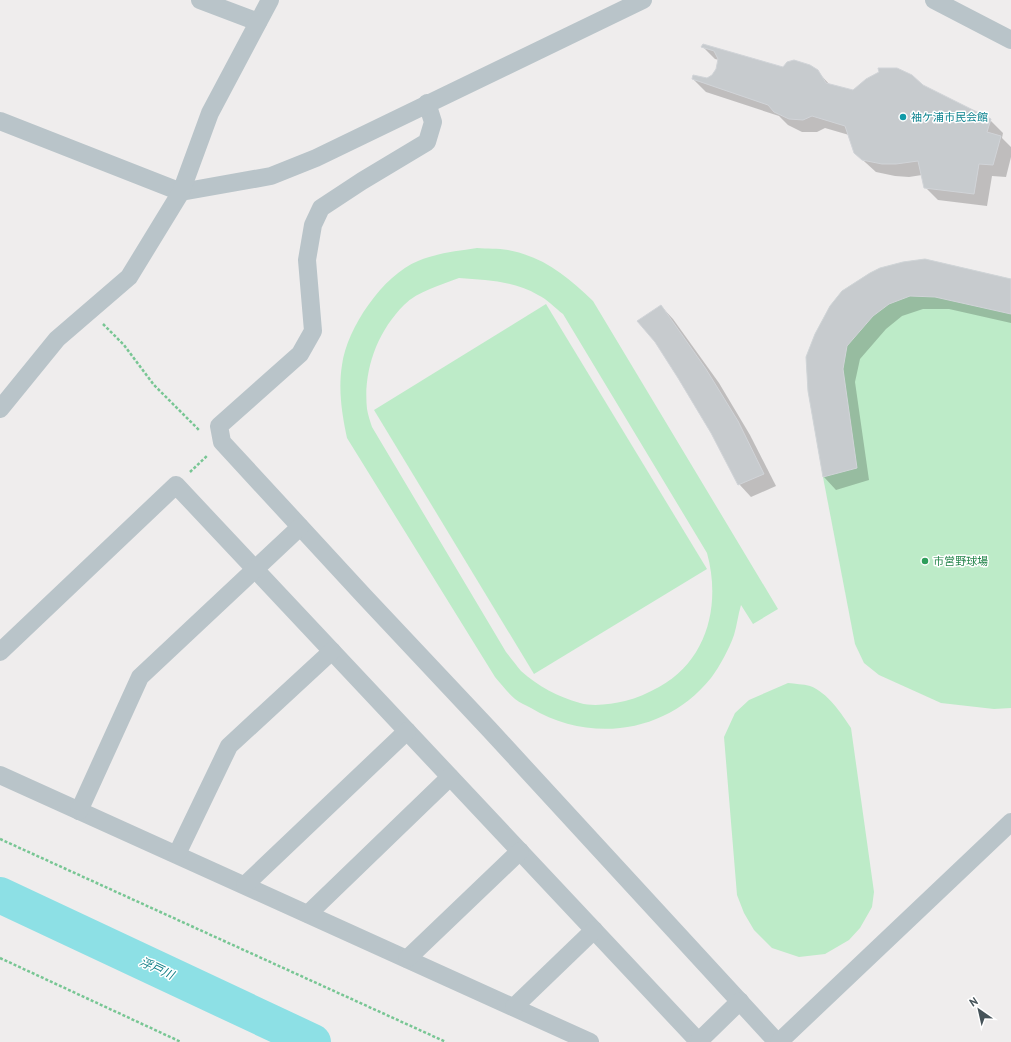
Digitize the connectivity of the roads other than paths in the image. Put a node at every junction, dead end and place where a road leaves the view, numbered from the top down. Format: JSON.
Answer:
{"nodes":[{"id":1,"x":200,"y":0,"type":"edge"},
{"id":2,"x":270,"y":0,"type":"edge"},
{"id":3,"x":643,"y":0,"type":"edge"},
{"id":4,"x":934,"y":0,"type":"edge"},
{"id":5,"x":258,"y":22,"type":"junction"},
{"id":6,"x":1011,"y":40,"type":"edge"},
{"id":7,"x":427,"y":103,"type":"junction"},
{"id":8,"x":0,"y":121,"type":"edge"},
{"id":9,"x":181,"y":192,"type":"junction"},
{"id":10,"x":0,"y":409,"type":"edge"},
{"id":11,"x":300,"y":527,"type":"junction"},
{"id":12,"x":255,"y":569,"type":"junction"},
{"id":13,"x":332,"y":651,"type":"junction"},
{"id":14,"x":0,"y":652,"type":"edge"},
{"id":15,"x":407,"y":730,"type":"junction"},
{"id":16,"x":0,"y":775,"type":"edge"},
{"id":17,"x":450,"y":777,"type":"junction"},
{"id":18,"x":79,"y":811,"type":"junction"},
{"id":19,"x":1011,"y":822,"type":"edge"},
{"id":20,"x":520,"y":851,"type":"junction"},
{"id":21,"x":176,"y":854,"type":"junction"},
{"id":22,"x":245,"y":885,"type":"junction"},
{"id":23,"x":308,"y":914,"type":"junction"},
{"id":24,"x":594,"y":930,"type":"junction"},
{"id":25,"x":407,"y":959,"type":"junction"},
{"id":26,"x":740,"y":1001,"type":"junction"},
{"id":27,"x":514,"y":1007,"type":"junction"},
{"id":28,"x":590,"y":1042,"type":"edge"},
{"id":29,"x":698,"y":1042,"type":"edge"},
{"id":30,"x":778,"y":1042,"type":"edge"}],
"edges":[{"from":1,"to":5,"type":"street"},
{"from":2,"to":5,"type":"street"},
{"from":3,"to":7,"type":"street"},
{"from":4,"to":6,"type":"street"},
{"from":5,"to":9,"type":"street"},
{"from":7,"to":9,"type":"street"},
{"from":7,"to":11,"type":"street"},
{"from":8,"to":9,"type":"street"},
{"from":9,"to":10,"type":"street"},
{"from":11,"to":12,"type":"street"},
{"from":11,"to":26,"type":"street"},
{"from":12,"to":13,"type":"street"},
{"from":12,"to":14,"type":"street"},
{"from":12,"to":18,"type":"street"},
{"from":13,"to":15,"type":"street"},
{"from":13,"to":21,"type":"street"},
{"from":15,"to":17,"type":"street"},
{"from":15,"to":22,"type":"street"},
{"from":16,"to":18,"type":"street"},
{"from":17,"to":20,"type":"street"},
{"from":17,"to":23,"type":"street"},
{"from":18,"to":21,"type":"street"},
{"from":19,"to":30,"type":"street"},
{"from":20,"to":24,"type":"street"},
{"from":20,"to":25,"type":"street"},
{"from":21,"to":22,"type":"street"},
{"from":22,"to":23,"type":"street"},
{"from":23,"to":25,"type":"street"},
{"from":24,"to":27,"type":"street"},
{"from":24,"to":29,"type":"street"},
{"from":25,"to":27,"type":"street"},
{"from":26,"to":29,"type":"street"},
{"from":26,"to":30,"type":"street"},
{"from":27,"to":28,"type":"street"}]}
